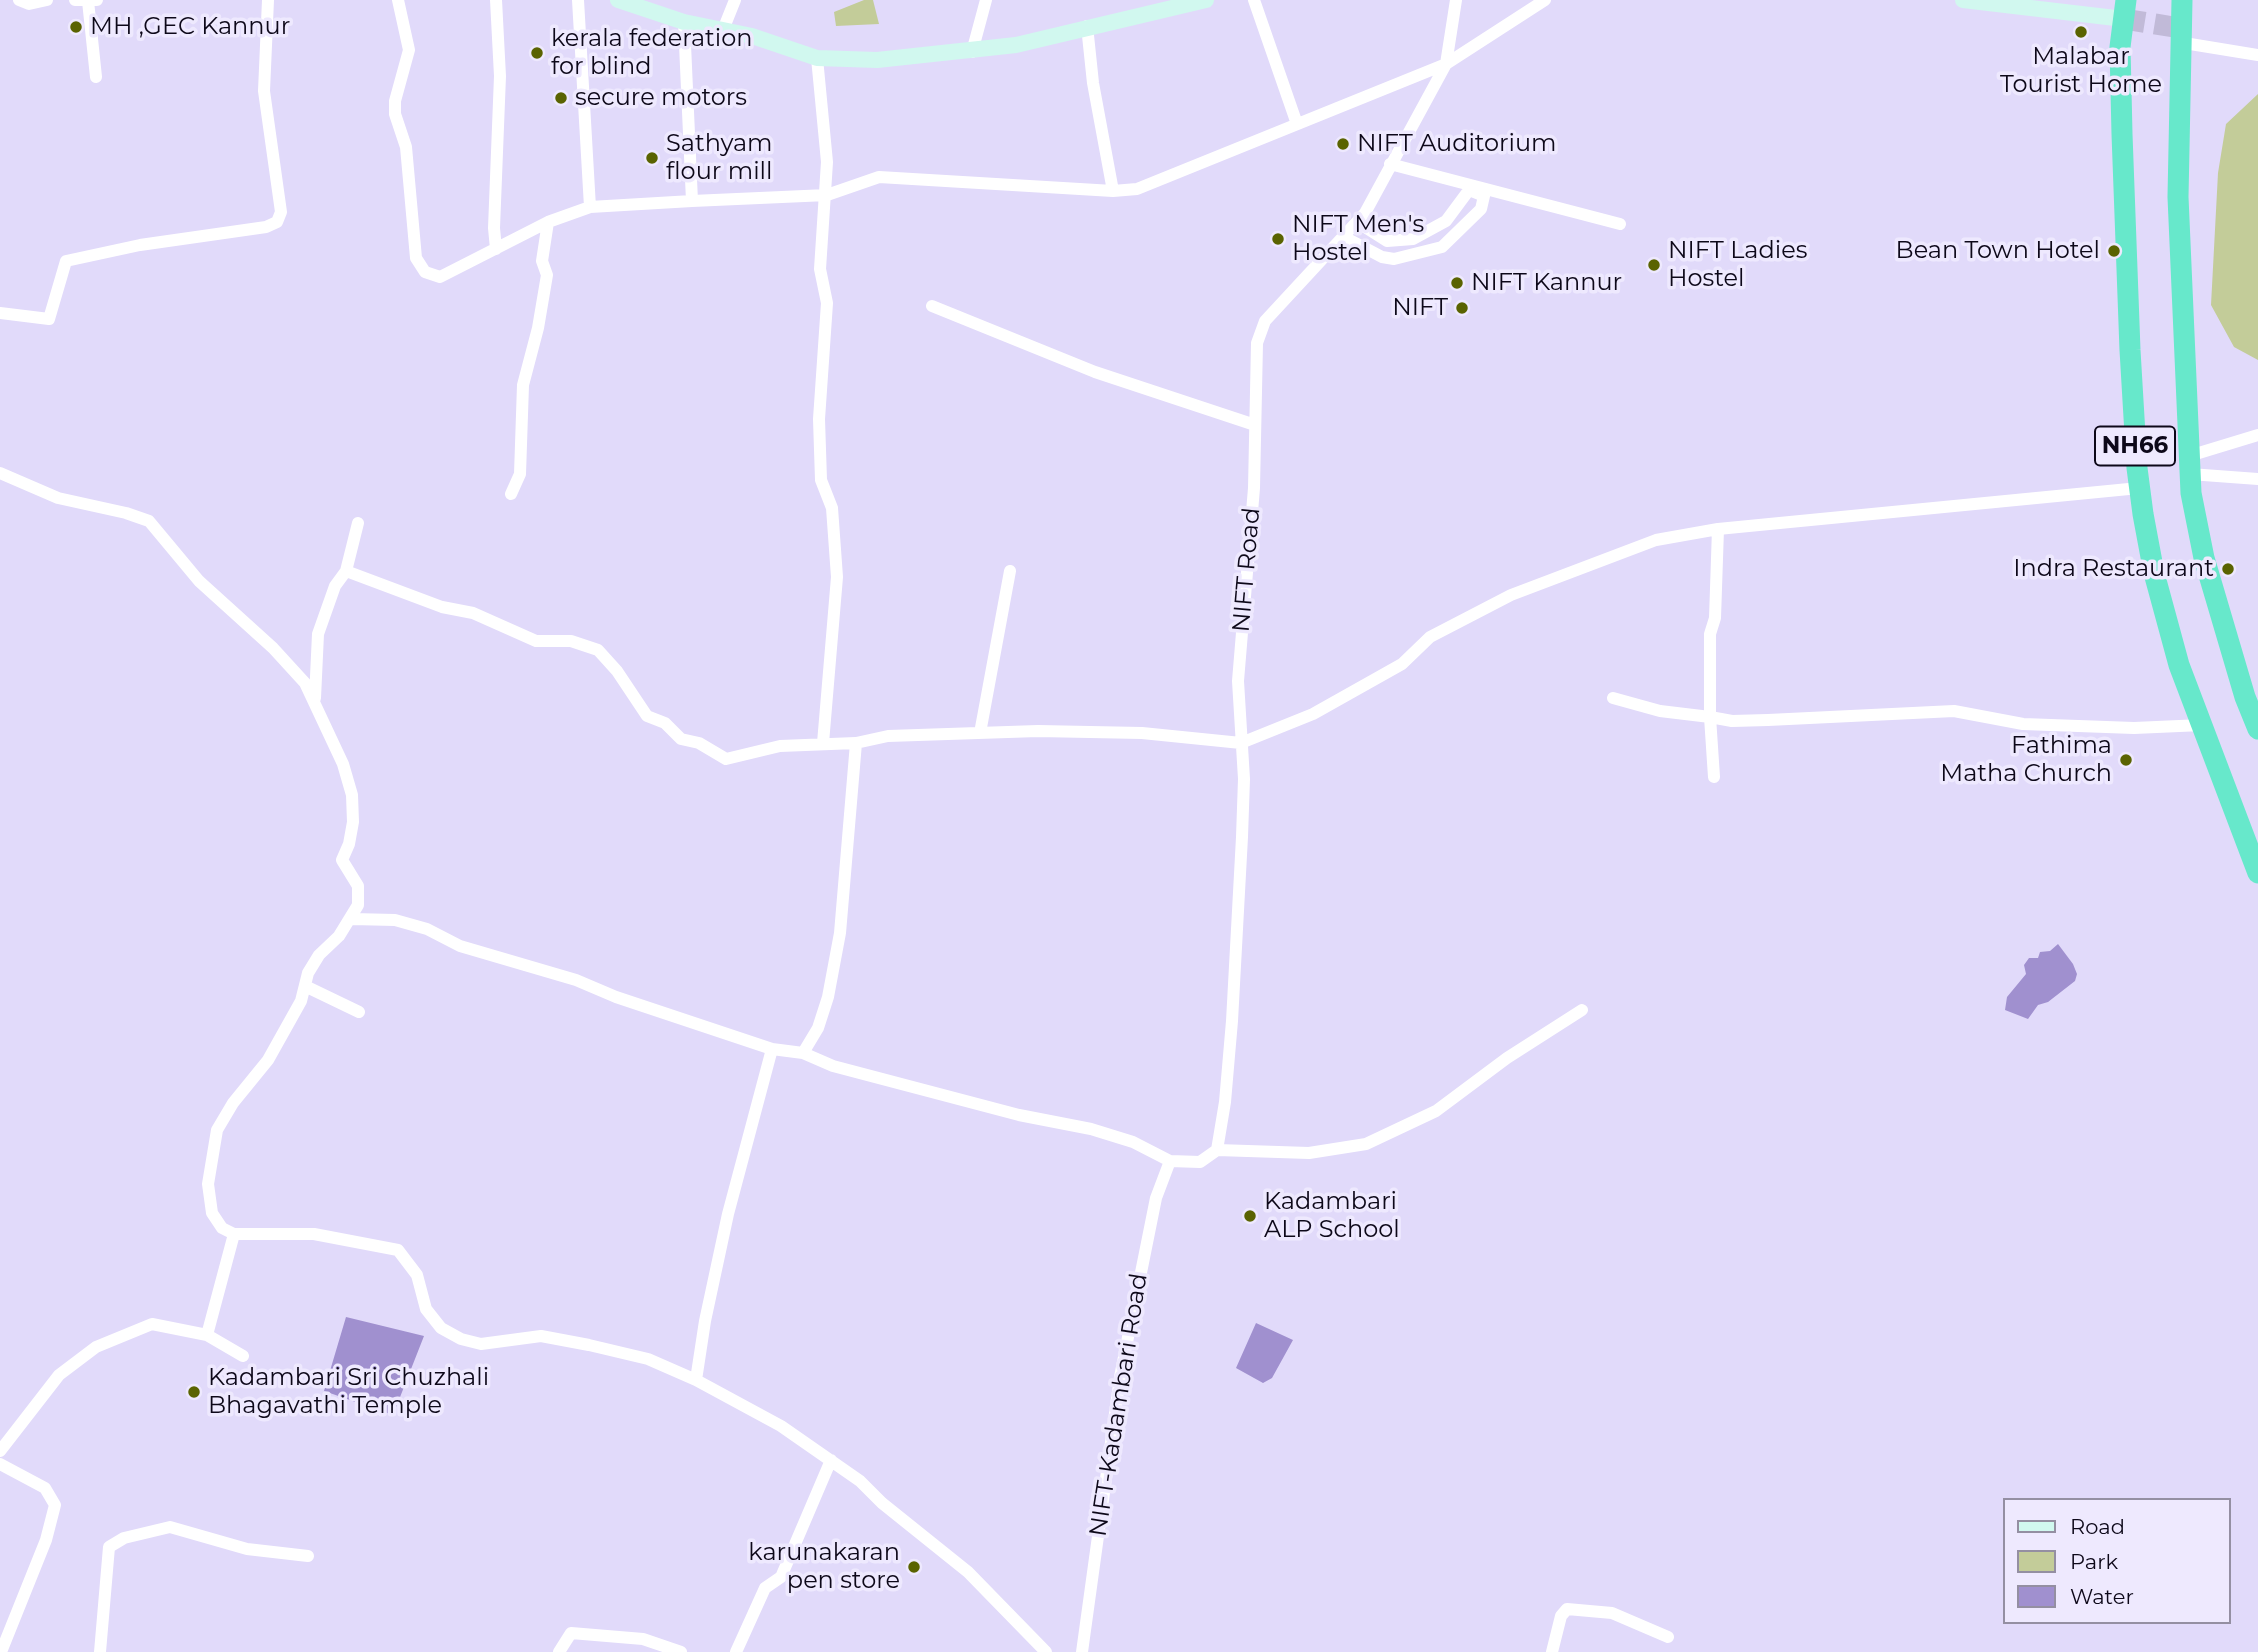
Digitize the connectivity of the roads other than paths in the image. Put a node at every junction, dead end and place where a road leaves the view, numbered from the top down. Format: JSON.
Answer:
{"nodes":[{"id":1,"x":19,"y":0,"type":"edge"},
{"id":2,"x":47,"y":0,"type":"edge"},
{"id":3,"x":75,"y":0,"type":"edge"},
{"id":4,"x":97,"y":0,"type":"edge"},
{"id":5,"x":268,"y":0,"type":"edge"},
{"id":6,"x":398,"y":0,"type":"edge"},
{"id":7,"x":496,"y":0,"type":"edge"},
{"id":8,"x":578,"y":0,"type":"edge"},
{"id":9,"x":618,"y":0,"type":"edge"},
{"id":10,"x":735,"y":0,"type":"edge"},
{"id":11,"x":986,"y":0,"type":"edge"},
{"id":12,"x":1206,"y":0,"type":"edge"},
{"id":13,"x":1254,"y":0,"type":"edge"},
{"id":14,"x":1456,"y":0,"type":"edge"},
{"id":15,"x":1545,"y":0,"type":"edge"},
{"id":16,"x":1963,"y":0,"type":"edge"},
{"id":17,"x":2182,"y":0,"type":"edge"},
{"id":18,"x":88,"y":1,"type":"edge"},
{"id":19,"x":2125,"y":10,"type":"edge"},
{"id":20,"x":684,"y":22,"type":"junction"},
{"id":21,"x":1087,"y":26,"type":"junction"},
{"id":22,"x":723,"y":30,"type":"junction"},
{"id":23,"x":2178,"y":42,"type":"junction"},
{"id":24,"x":972,"y":52,"type":"junction"},
{"id":25,"x":2258,"y":55,"type":"edge"},
{"id":26,"x":817,"y":58,"type":"junction"},
{"id":27,"x":1446,"y":64,"type":"junction"},
{"id":28,"x":96,"y":77,"type":"dead end"},
{"id":29,"x":1297,"y":124,"type":"junction"},
{"id":30,"x":1390,"y":164,"type":"junction"},
{"id":31,"x":1113,"y":191,"type":"junction"},
{"id":32,"x":827,"y":195,"type":"junction"},
{"id":33,"x":692,"y":201,"type":"junction"},
{"id":34,"x":590,"y":207,"type":"junction"},
{"id":35,"x":548,"y":222,"type":"junction"},
{"id":36,"x":1357,"y":222,"type":"junction"},
{"id":37,"x":1619,"y":224,"type":"dead end"},
{"id":38,"x":1344,"y":237,"type":"junction"},
{"id":39,"x":496,"y":249,"type":"junction"},
{"id":40,"x":932,"y":306,"type":"dead end"},
{"id":41,"x":0,"y":313,"type":"edge"},
{"id":42,"x":1255,"y":425,"type":"junction"},
{"id":43,"x":2258,"y":435,"type":"edge"},
{"id":44,"x":2189,"y":465,"type":"junction"},
{"id":45,"x":0,"y":473,"type":"edge"},
{"id":46,"x":2258,"y":479,"type":"edge"},
{"id":47,"x":2139,"y":488,"type":"junction"},
{"id":48,"x":511,"y":494,"type":"dead end"},
{"id":49,"x":358,"y":523,"type":"dead end"},
{"id":50,"x":1718,"y":529,"type":"junction"},
{"id":51,"x":1010,"y":570,"type":"dead end"},
{"id":52,"x":346,"y":571,"type":"junction"},
{"id":53,"x":1613,"y":698,"type":"dead end"},
{"id":54,"x":315,"y":705,"type":"junction"},
{"id":55,"x":1710,"y":717,"type":"junction"},
{"id":56,"x":2202,"y":725,"type":"junction"},
{"id":57,"x":2258,"y":729,"type":"edge"},
{"id":58,"x":980,"y":733,"type":"junction"},
{"id":59,"x":823,"y":743,"type":"junction"},
{"id":60,"x":856,"y":743,"type":"junction"},
{"id":61,"x":1241,"y":743,"type":"junction"},
{"id":62,"x":1714,"y":777,"type":"dead end"},
{"id":63,"x":2258,"y":873,"type":"edge"},
{"id":64,"x":352,"y":919,"type":"junction"},
{"id":65,"x":305,"y":986,"type":"junction"},
{"id":66,"x":1582,"y":1010,"type":"dead end"},
{"id":67,"x":359,"y":1012,"type":"dead end"},
{"id":68,"x":772,"y":1049,"type":"junction"},
{"id":69,"x":803,"y":1053,"type":"junction"},
{"id":70,"x":1217,"y":1150,"type":"junction"},
{"id":71,"x":1170,"y":1161,"type":"junction"},
{"id":72,"x":234,"y":1234,"type":"junction"},
{"id":73,"x":207,"y":1335,"type":"junction"},
{"id":74,"x":243,"y":1356,"type":"dead end"},
{"id":75,"x":696,"y":1380,"type":"junction"},
{"id":76,"x":0,"y":1451,"type":"edge"},
{"id":77,"x":831,"y":1460,"type":"junction"},
{"id":78,"x":0,"y":1464,"type":"edge"},
{"id":79,"x":308,"y":1556,"type":"dead end"},
{"id":80,"x":1668,"y":1637,"type":"dead end"},
{"id":81,"x":1,"y":1652,"type":"edge"},
{"id":82,"x":100,"y":1652,"type":"edge"},
{"id":83,"x":559,"y":1652,"type":"edge"},
{"id":84,"x":681,"y":1652,"type":"edge"},
{"id":85,"x":736,"y":1652,"type":"edge"},
{"id":86,"x":1046,"y":1652,"type":"edge"},
{"id":87,"x":1082,"y":1652,"type":"edge"},
{"id":88,"x":1552,"y":1652,"type":"edge"}],
"edges":[{"from":1,"to":2,"type":"street"},
{"from":3,"to":18,"type":"street"},
{"from":4,"to":18,"type":"street"},
{"from":5,"to":41,"type":"street"},
{"from":6,"to":39,"type":"street"},
{"from":7,"to":39,"type":"street"},
{"from":8,"to":34,"type":"street"},
{"from":9,"to":20,"type":"main road"},
{"from":10,"to":22,"type":"street"},
{"from":11,"to":24,"type":"street"},
{"from":12,"to":21,"type":"main road"},
{"from":13,"to":29,"type":"street"},
{"from":14,"to":27,"type":"street","name":"NIFT Road"},
{"from":15,"to":27,"type":"street"},
{"from":16,"to":19,"type":"main road"},
{"from":17,"to":23,"type":"highway","number":"NH66"},
{"from":18,"to":28,"type":"street"},
{"from":19,"to":47,"type":"highway","number":"NH66"},
{"from":20,"to":22,"type":"main road"},
{"from":20,"to":33,"type":"street"},
{"from":21,"to":24,"type":"main road"},
{"from":21,"to":31,"type":"street"},
{"from":22,"to":26,"type":"main road"},
{"from":23,"to":25,"type":"street"},
{"from":23,"to":44,"type":"highway","number":"NH66"},
{"from":24,"to":26,"type":"main road"},
{"from":26,"to":32,"type":"street"},
{"from":27,"to":29,"type":"street"},
{"from":27,"to":30,"type":"street","name":"NIFT Road"},
{"from":29,"to":31,"type":"street"},
{"from":30,"to":36,"type":"street","name":"NIFT Road"},
{"from":30,"to":37,"type":"street"},
{"from":31,"to":32,"type":"street"},
{"from":32,"to":33,"type":"street"},
{"from":32,"to":59,"type":"street"},
{"from":33,"to":34,"type":"street"},
{"from":34,"to":35,"type":"street"},
{"from":35,"to":39,"type":"street"},
{"from":35,"to":48,"type":"street"},
{"from":36,"to":38,"type":"street","name":"NIFT Road"},
{"from":36,"to":38,"type":"street"},
{"from":38,"to":42,"type":"street","name":"NIFT Road"},
{"from":40,"to":42,"type":"street"},
{"from":42,"to":61,"type":"street","name":"NIFT Road"},
{"from":43,"to":44,"type":"street"},
{"from":44,"to":46,"type":"street"},
{"from":44,"to":57,"type":"highway","number":"NH66"},
{"from":45,"to":54,"type":"street"},
{"from":47,"to":50,"type":"street"},
{"from":47,"to":56,"type":"highway","number":"NH66"},
{"from":49,"to":52,"type":"street"},
{"from":50,"to":55,"type":"street"},
{"from":50,"to":61,"type":"street"},
{"from":51,"to":58,"type":"street"},
{"from":52,"to":54,"type":"street"},
{"from":52,"to":59,"type":"street"},
{"from":53,"to":55,"type":"street"},
{"from":54,"to":64,"type":"street"},
{"from":55,"to":56,"type":"street"},
{"from":55,"to":62,"type":"street"},
{"from":56,"to":63,"type":"highway","number":"NH66"},
{"from":58,"to":60,"type":"street"},
{"from":58,"to":61,"type":"street"},
{"from":59,"to":60,"type":"street"},
{"from":60,"to":69,"type":"street"},
{"from":61,"to":70,"type":"street","name":"NIFT Road"},
{"from":64,"to":65,"type":"street"},
{"from":64,"to":68,"type":"street"},
{"from":65,"to":67,"type":"street"},
{"from":65,"to":72,"type":"street"},
{"from":66,"to":70,"type":"street"},
{"from":68,"to":69,"type":"street"},
{"from":68,"to":75,"type":"street"},
{"from":69,"to":71,"type":"street"},
{"from":70,"to":71,"type":"street"},
{"from":71,"to":87,"type":"street","name":"NIFT-Kadambari Road"},
{"from":72,"to":73,"type":"street"},
{"from":72,"to":75,"type":"street"},
{"from":73,"to":74,"type":"street"},
{"from":73,"to":76,"type":"street"},
{"from":75,"to":77,"type":"street"},
{"from":77,"to":85,"type":"street"},
{"from":77,"to":86,"type":"street"},
{"from":78,"to":81,"type":"street"},
{"from":79,"to":82,"type":"street"},
{"from":80,"to":88,"type":"street"},
{"from":83,"to":84,"type":"street"}]}
